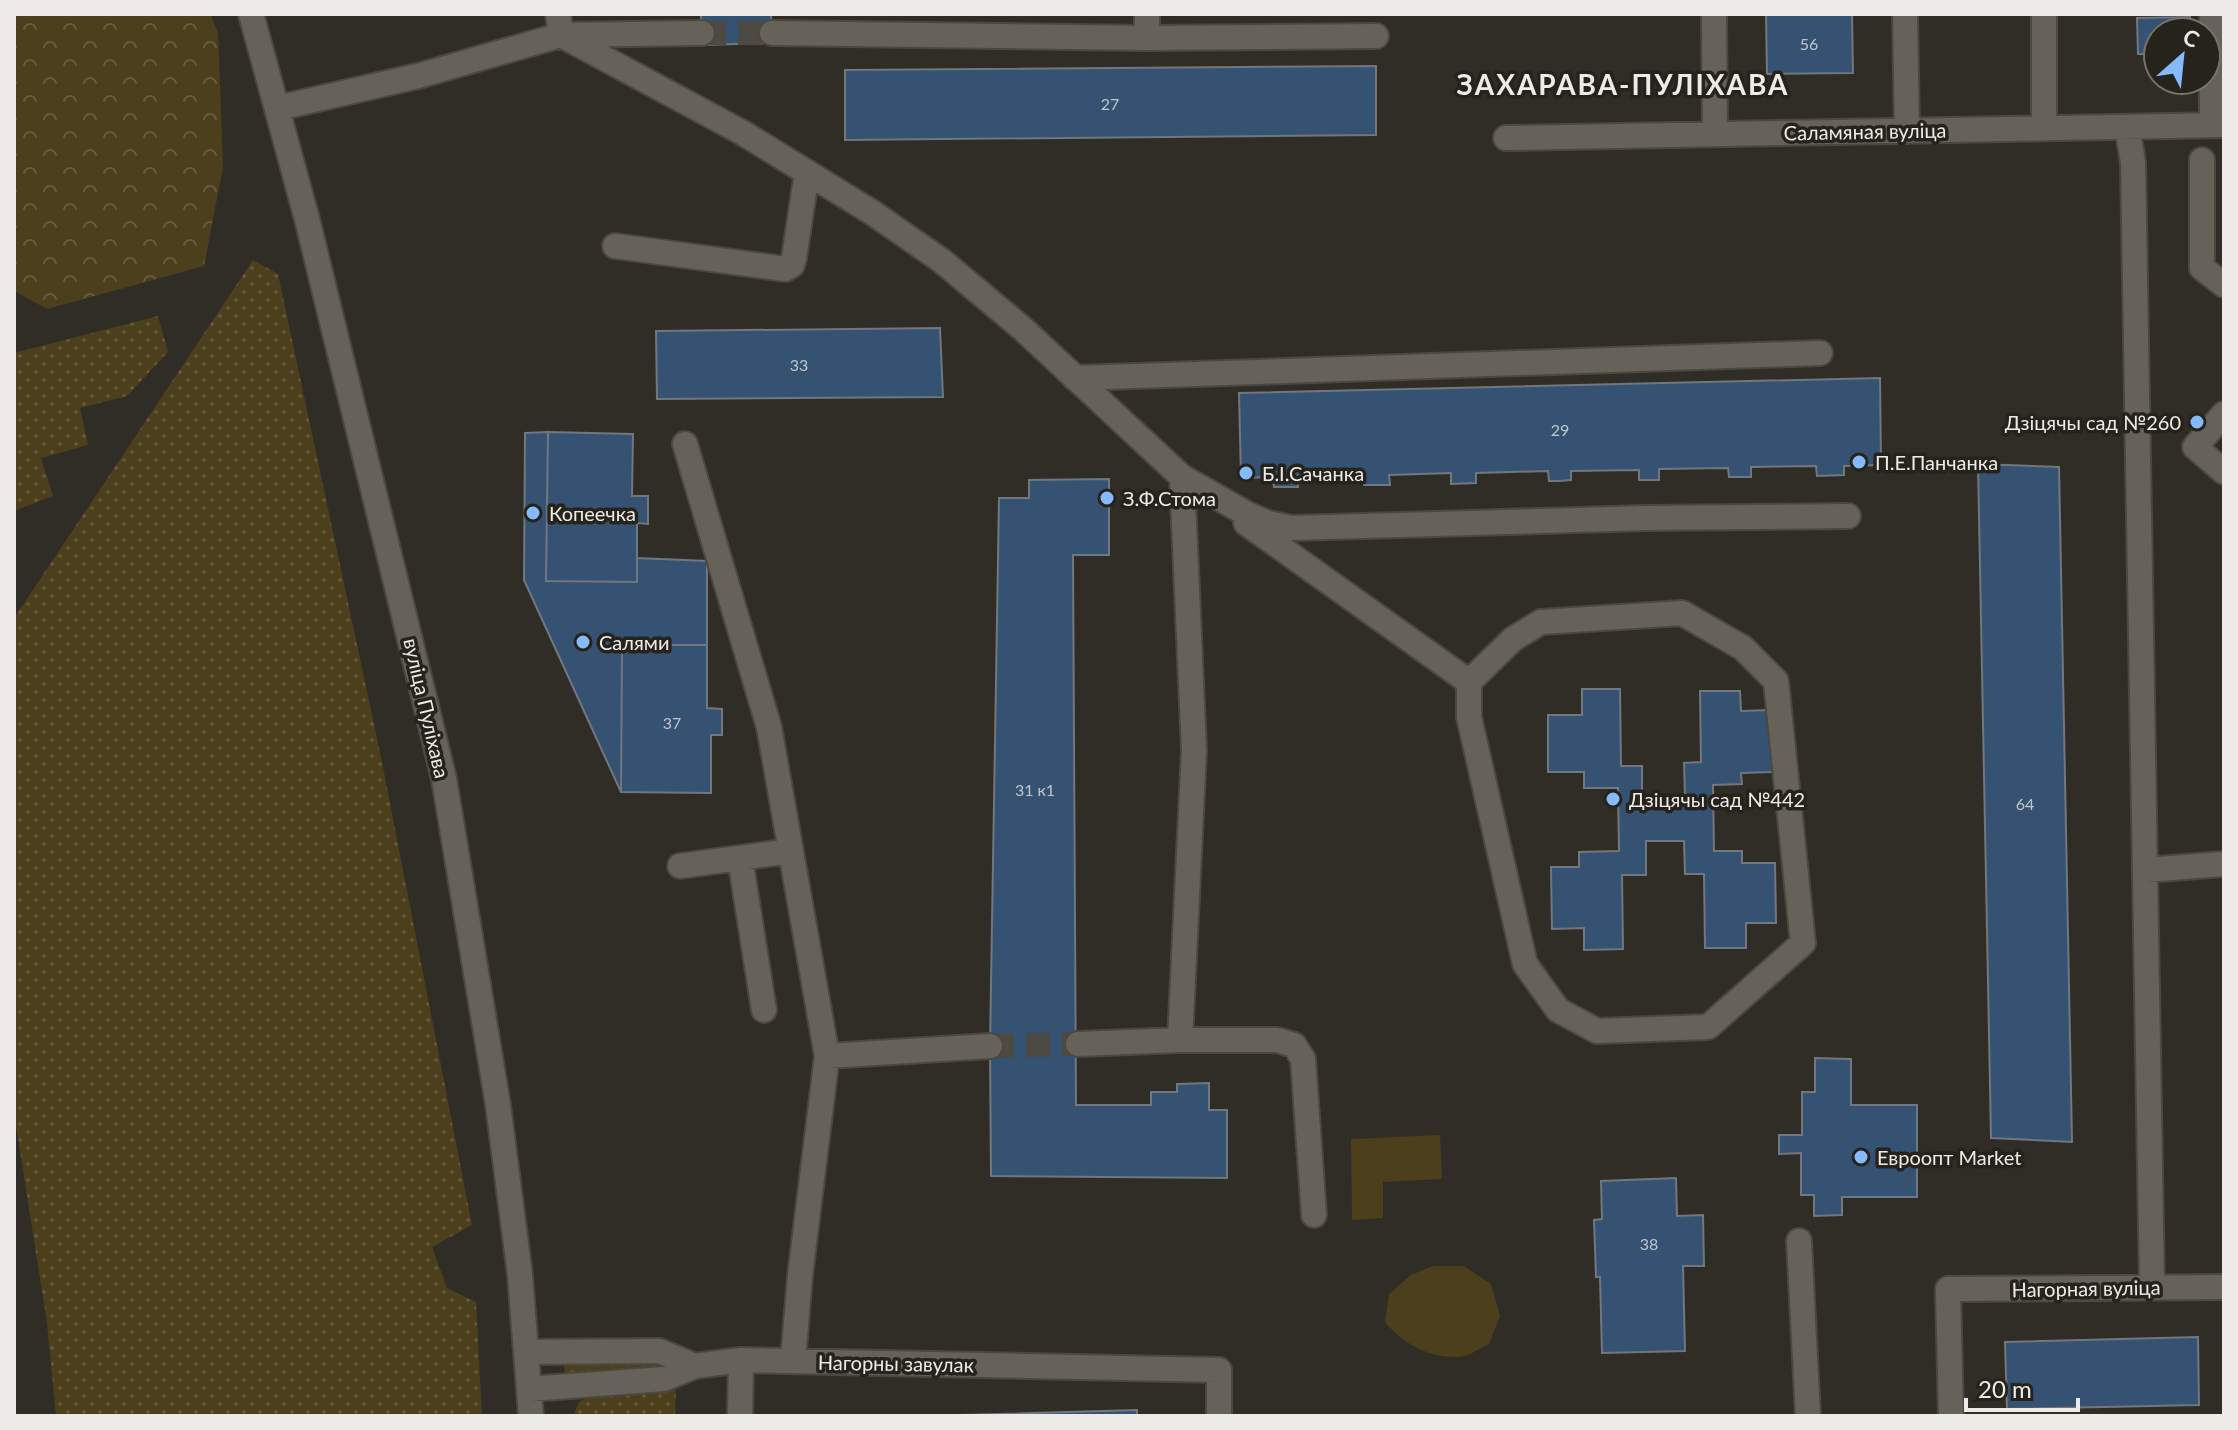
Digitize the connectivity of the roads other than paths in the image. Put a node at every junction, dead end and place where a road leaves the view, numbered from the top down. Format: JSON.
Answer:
{"nodes":[{"id":1,"x":251,"y":14,"type":"edge"},
{"id":2,"x":1714,"y":14,"type":"edge"},
{"id":3,"x":1905,"y":14,"type":"edge"},
{"id":4,"x":2044,"y":14,"type":"edge"},
{"id":5,"x":2212,"y":14,"type":"edge"},
{"id":6,"x":815,"y":23,"type":"edge"},
{"id":7,"x":560,"y":24,"type":"edge"},
{"id":8,"x":1147,"y":26,"type":"edge"},
{"id":9,"x":702,"y":33,"type":"tunnel mouth"},
{"id":10,"x":772,"y":33,"type":"tunnel mouth"},
{"id":11,"x":1376,"y":36,"type":"dead end"},
{"id":12,"x":278,"y":108,"type":"junction"},
{"id":13,"x":2218,"y":125,"type":"edge"},
{"id":14,"x":2127,"y":127,"type":"junction"},
{"id":15,"x":2044,"y":128,"type":"junction"},
{"id":16,"x":1907,"y":131,"type":"junction"},
{"id":17,"x":1715,"y":134,"type":"junction"},
{"id":18,"x":1506,"y":138,"type":"dead end"},
{"id":19,"x":2202,"y":160,"type":"dead end"},
{"id":20,"x":807,"y":172,"type":"junction"},
{"id":21,"x":615,"y":246,"type":"dead end"},
{"id":22,"x":2224,"y":285,"type":"edge"},
{"id":23,"x":1820,"y":353,"type":"dead end"},
{"id":24,"x":1075,"y":378,"type":"junction"},
{"id":25,"x":2224,"y":414,"type":"edge"},
{"id":26,"x":685,"y":444,"type":"dead end"},
{"id":27,"x":2224,"y":472,"type":"edge"},
{"id":28,"x":1182,"y":477,"type":"junction"},
{"id":29,"x":1848,"y":516,"type":"dead end"},
{"id":30,"x":1469,"y":682,"type":"junction"},
{"id":31,"x":791,"y":851,"type":"junction"},
{"id":32,"x":740,"y":858,"type":"junction"},
{"id":33,"x":2224,"y":864,"type":"edge"},
{"id":34,"x":680,"y":866,"type":"dead end"},
{"id":35,"x":2145,"y":870,"type":"junction"},
{"id":36,"x":764,"y":1010,"type":"dead end"},
{"id":37,"x":1180,"y":1040,"type":"junction"},
{"id":38,"x":1078,"y":1044,"type":"tunnel mouth"},
{"id":39,"x":990,"y":1046,"type":"tunnel mouth"},
{"id":40,"x":827,"y":1056,"type":"junction"},
{"id":41,"x":1314,"y":1215,"type":"dead end"},
{"id":42,"x":1799,"y":1241,"type":"dead end"},
{"id":43,"x":2152,"y":1287,"type":"junction"},
{"id":44,"x":2224,"y":1287,"type":"edge"},
{"id":45,"x":527,"y":1352,"type":"junction"},
{"id":46,"x":741,"y":1360,"type":"junction"},
{"id":47,"x":793,"y":1361,"type":"junction"},
{"id":48,"x":695,"y":1366,"type":"junction"},
{"id":49,"x":530,"y":1389,"type":"junction"},
{"id":50,"x":531,"y":1416,"type":"edge"},
{"id":51,"x":740,"y":1416,"type":"edge"},
{"id":52,"x":1219,"y":1416,"type":"edge"},
{"id":53,"x":1808,"y":1416,"type":"edge"},
{"id":54,"x":1951,"y":1416,"type":"edge"}],
"edges":[{"from":1,"to":12,"type":"street","name":"вуліца Пуліхава"},
{"from":2,"to":17,"type":"street"},
{"from":3,"to":16,"type":"street"},
{"from":4,"to":15,"type":"street"},
{"from":5,"to":13,"type":"street"},
{"from":6,"to":8,"type":"street"},
{"from":6,"to":10,"type":"street"},
{"from":7,"to":9,"type":"street"},
{"from":7,"to":12,"type":"street"},
{"from":7,"to":20,"type":"street"},
{"from":8,"to":11,"type":"street"},
{"from":12,"to":45,"type":"street","name":"вуліца Пуліхава"},
{"from":13,"to":14,"type":"street","name":"Саламяная вуліца"},
{"from":14,"to":15,"type":"street","name":"Саламяная вуліца"},
{"from":14,"to":35,"type":"street"},
{"from":15,"to":16,"type":"street","name":"Саламяная вуліца"},
{"from":16,"to":17,"type":"street","name":"Саламяная вуліца"},
{"from":17,"to":18,"type":"street","name":"Саламяная вуліца"},
{"from":19,"to":22,"type":"street"},
{"from":20,"to":21,"type":"street"},
{"from":20,"to":24,"type":"street"},
{"from":23,"to":24,"type":"street"},
{"from":24,"to":28,"type":"street"},
{"from":25,"to":27,"type":"street"},
{"from":26,"to":31,"type":"street"},
{"from":28,"to":29,"type":"street"},
{"from":28,"to":30,"type":"street"},
{"from":28,"to":37,"type":"street"},
{"from":30,"to":30,"type":"street"},
{"from":31,"to":32,"type":"street"},
{"from":31,"to":40,"type":"street"},
{"from":32,"to":34,"type":"street"},
{"from":32,"to":36,"type":"street"},
{"from":33,"to":35,"type":"street"},
{"from":35,"to":43,"type":"street"},
{"from":37,"to":38,"type":"street"},
{"from":37,"to":41,"type":"street"},
{"from":39,"to":40,"type":"street"},
{"from":40,"to":47,"type":"street"},
{"from":42,"to":53,"type":"street"},
{"from":43,"to":44,"type":"street","name":"Нагорная вуліца"},
{"from":43,"to":54,"type":"street","name":"Нагорная вуліца"},
{"from":45,"to":48,"type":"street"},
{"from":45,"to":49,"type":"street","name":"вуліца Пуліхава"},
{"from":46,"to":47,"type":"street","name":"Нагорны завулак"},
{"from":46,"to":48,"type":"street","name":"Нагорны завулак"},
{"from":46,"to":51,"type":"street"},
{"from":47,"to":52,"type":"street","name":"Нагорны завулак"},
{"from":48,"to":49,"type":"street","name":"Нагорны завулак"},
{"from":49,"to":50,"type":"street","name":"вуліца Пуліхава"}]}
